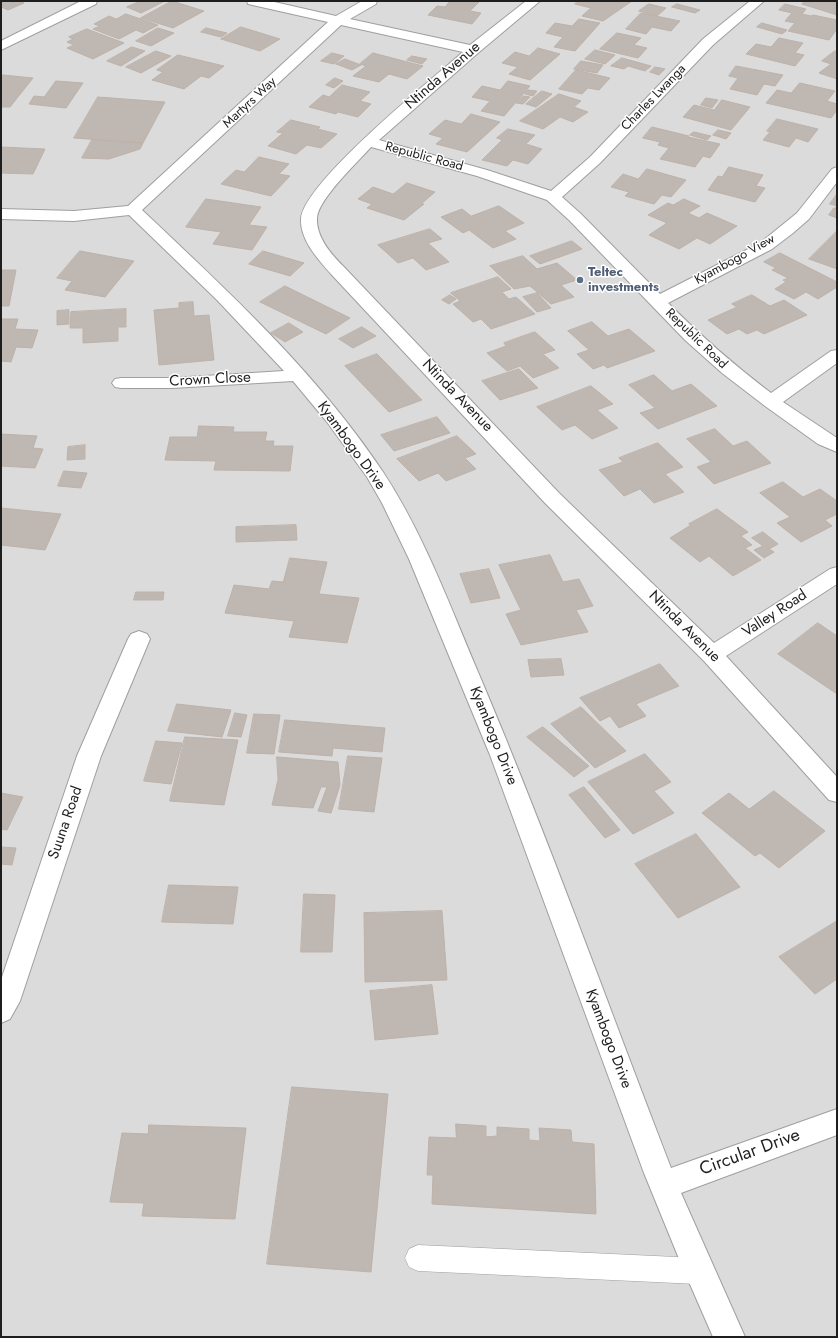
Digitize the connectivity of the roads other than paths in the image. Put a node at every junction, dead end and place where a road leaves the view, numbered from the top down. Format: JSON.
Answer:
{"nodes":[{"id":1,"x":91,"y":1,"type":"edge"},
{"id":2,"x":253,"y":1,"type":"edge"},
{"id":3,"x":371,"y":1,"type":"edge"},
{"id":4,"x":534,"y":1,"type":"edge"},
{"id":5,"x":758,"y":1,"type":"edge"},
{"id":6,"x":338,"y":20,"type":"junction"},
{"id":7,"x":1,"y":46,"type":"edge"},
{"id":8,"x":473,"y":50,"type":"junction"},
{"id":9,"x":368,"y":142,"type":"junction"},
{"id":10,"x":837,"y":172,"type":"edge"},
{"id":11,"x":553,"y":197,"type":"junction"},
{"id":12,"x":133,"y":210,"type":"junction"},
{"id":13,"x":1,"y":214,"type":"edge"},
{"id":14,"x":657,"y":302,"type":"junction"},
{"id":15,"x":837,"y":355,"type":"edge"},
{"id":16,"x":299,"y":375,"type":"junction"},
{"id":17,"x":121,"y":383,"type":"dead end"},
{"id":18,"x":771,"y":402,"type":"junction"},
{"id":19,"x":837,"y":446,"type":"edge"},
{"id":20,"x":837,"y":574,"type":"edge"},
{"id":21,"x":139,"y":639,"type":"dead end"},
{"id":22,"x":712,"y":655,"type":"junction"},
{"id":23,"x":837,"y":793,"type":"edge"},
{"id":24,"x":1,"y":1011,"type":"edge"},
{"id":25,"x":837,"y":1122,"type":"edge"},
{"id":26,"x":664,"y":1185,"type":"junction"},
{"id":27,"x":418,"y":1258,"type":"dead end"},
{"id":28,"x":698,"y":1271,"type":"junction"},
{"id":29,"x":729,"y":1337,"type":"edge"}],
"edges":[{"from":1,"to":7,"type":"street"},
{"from":2,"to":6,"type":"street"},
{"from":3,"to":6,"type":"street","name":"Martyrs Way"},
{"from":4,"to":8,"type":"street","name":"Ntinda Avenue"},
{"from":5,"to":11,"type":"street","name":"Charles Lwanga"},
{"from":6,"to":8,"type":"street"},
{"from":6,"to":12,"type":"street","name":"Martyrs Way"},
{"from":8,"to":9,"type":"street","name":"Ntinda Avenue"},
{"from":9,"to":11,"type":"street","name":"Republic Road"},
{"from":9,"to":22,"type":"street","name":"Ntinda Avenue"},
{"from":10,"to":14,"type":"street","name":"Kyambogo View"},
{"from":11,"to":14,"type":"street","name":"Republic Road"},
{"from":12,"to":13,"type":"street"},
{"from":12,"to":16,"type":"street","name":"Kyambogo Drive"},
{"from":14,"to":18,"type":"street","name":"Republic Road"},
{"from":15,"to":18,"type":"street"},
{"from":16,"to":17,"type":"street","name":"Crown Close"},
{"from":16,"to":26,"type":"street","name":"Kyambogo Drive"},
{"from":18,"to":19,"type":"street","name":"Republic Road"},
{"from":20,"to":22,"type":"street","name":"Valley Road"},
{"from":21,"to":24,"type":"street","name":"Suuna Road"},
{"from":22,"to":23,"type":"street","name":"Ntinda Avenue"},
{"from":25,"to":26,"type":"street","name":"Circular Drive"},
{"from":26,"to":28,"type":"street","name":"Kyambogo Drive"},
{"from":27,"to":28,"type":"lane"},
{"from":28,"to":29,"type":"street","name":"Kyambogo Drive"}]}
